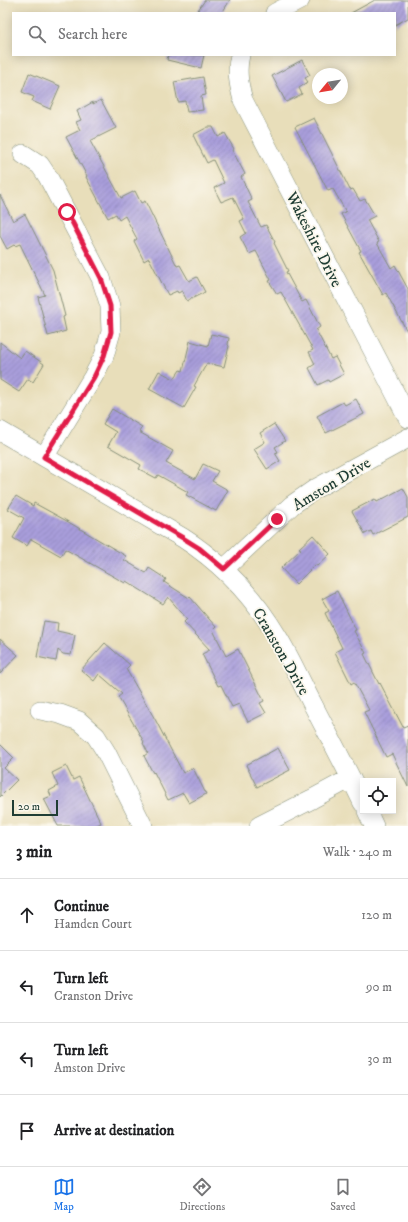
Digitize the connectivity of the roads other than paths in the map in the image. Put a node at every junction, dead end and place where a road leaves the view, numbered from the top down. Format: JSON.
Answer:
{"nodes":[{"id":1,"x":300,"y":0,"type":"edge"},
{"id":2,"x":277,"y":12,"type":"edge"},
{"id":3,"x":240,"y":56,"type":"edge"},
{"id":4,"x":23,"y":154,"type":"dead end"},
{"id":5,"x":408,"y":418,"type":"edge"},
{"id":6,"x":0,"y":431,"type":"edge"},
{"id":7,"x":408,"y":438,"type":"edge"},
{"id":8,"x":44,"y":457,"type":"junction"},
{"id":9,"x":224,"y":569,"type":"junction"},
{"id":10,"x":40,"y":710,"type":"dead end"},
{"id":11,"x":351,"y":778,"type":"junction"},
{"id":12,"x":360,"y":797,"type":"edge"},
{"id":13,"x":368,"y":814,"type":"edge"},
{"id":14,"x":143,"y":826,"type":"edge"},
{"id":15,"x":259,"y":826,"type":"edge"},
{"id":16,"x":374,"y":826,"type":"edge"}],
"edges":[{"from":1,"to":2,"type":"street"},
{"from":3,"to":5,"type":"street","name":"Wakeshire Drive"},
{"from":4,"to":8,"type":"street"},
{"from":6,"to":8,"type":"street","name":"Cranston Drive"},
{"from":7,"to":9,"type":"street","name":"Amston Drive"},
{"from":8,"to":9,"type":"street","name":"Cranston Drive"},
{"from":9,"to":11,"type":"street","name":"Cranston Drive"},
{"from":10,"to":14,"type":"street"},
{"from":11,"to":12,"type":"street","name":"Cranston Drive"},
{"from":11,"to":15,"type":"street"},
{"from":13,"to":16,"type":"street"}]}
